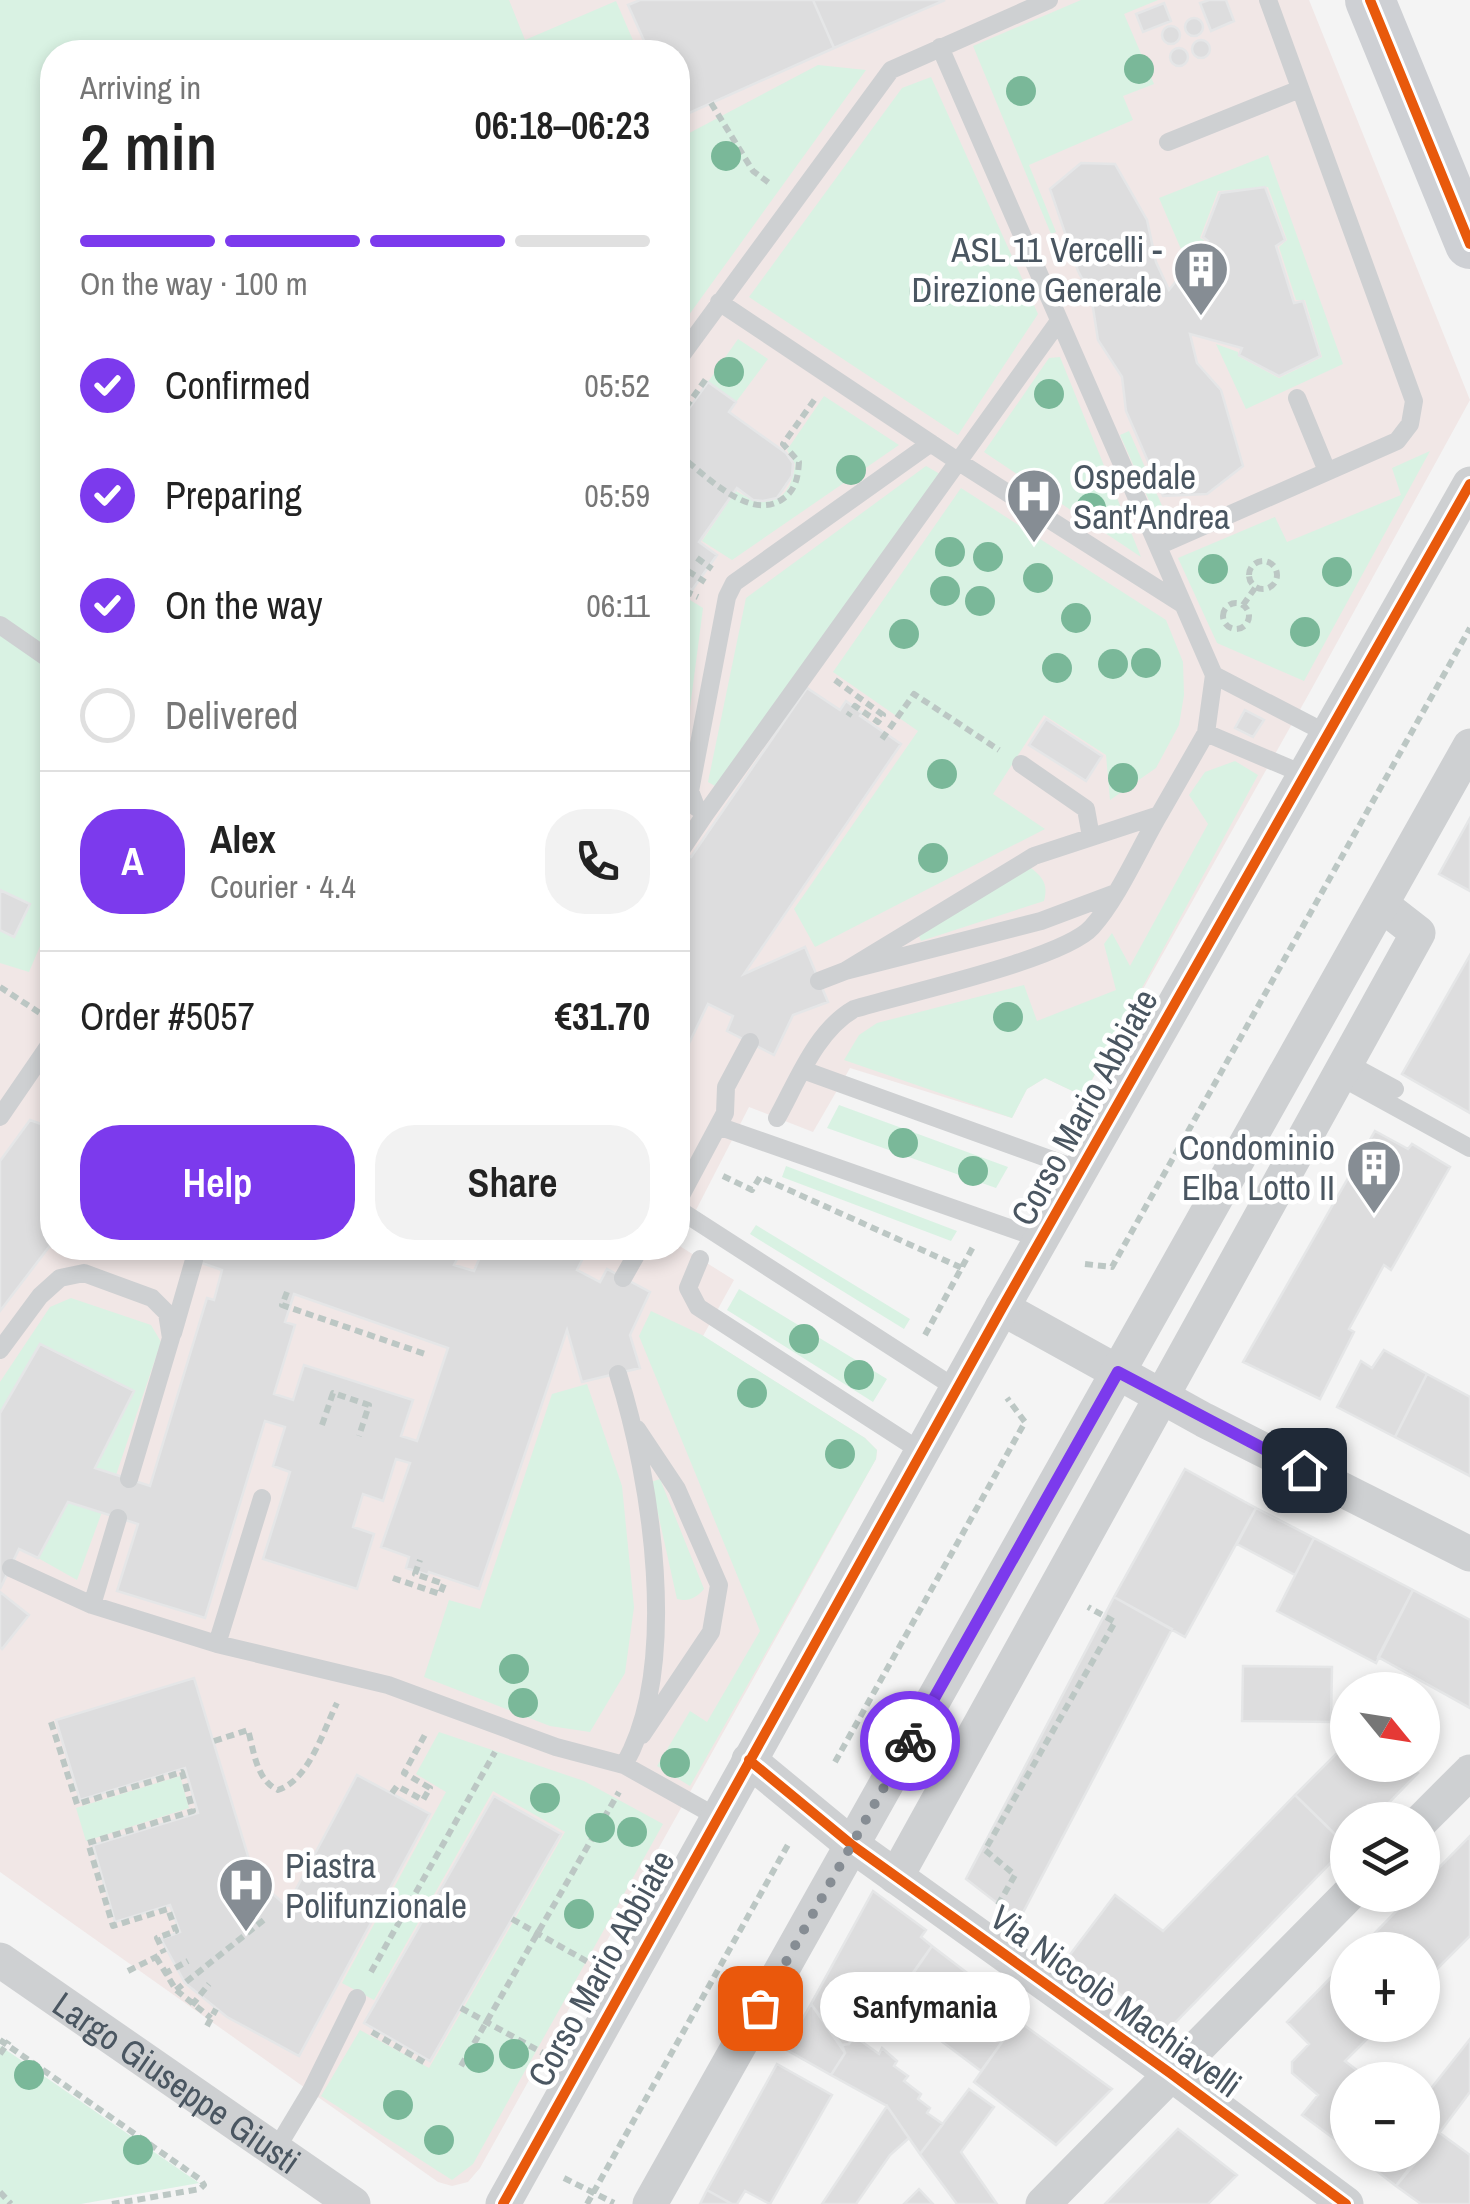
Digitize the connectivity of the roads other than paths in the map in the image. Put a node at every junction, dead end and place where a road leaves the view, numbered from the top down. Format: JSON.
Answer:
{"nodes":[{"id":1,"x":1049,"y":0,"type":"edge"},
{"id":2,"x":1268,"y":0,"type":"edge"},
{"id":3,"x":1370,"y":0,"type":"edge"},
{"id":4,"x":1013,"y":7,"type":"edge"},
{"id":5,"x":940,"y":47,"type":"junction"},
{"id":6,"x":1300,"y":89,"type":"junction"},
{"id":7,"x":1168,"y":142,"type":"dead end"},
{"id":8,"x":1470,"y":244,"type":"edge"},
{"id":9,"x":719,"y":302,"type":"junction"},
{"id":10,"x":1060,"y":321,"type":"junction"},
{"id":11,"x":690,"y":343,"type":"edge"},
{"id":12,"x":1297,"y":398,"type":"dead end"},
{"id":13,"x":931,"y":444,"type":"junction"},
{"id":14,"x":959,"y":462,"type":"junction"},
{"id":15,"x":1327,"y":471,"type":"junction"},
{"id":16,"x":1470,"y":484,"type":"edge"},
{"id":17,"x":1158,"y":546,"type":"junction"},
{"id":18,"x":1182,"y":604,"type":"junction"},
{"id":19,"x":0,"y":625,"type":"edge"},
{"id":20,"x":40,"y":653,"type":"edge"},
{"id":21,"x":1214,"y":675,"type":"junction"},
{"id":22,"x":1206,"y":733,"type":"junction"},
{"id":23,"x":1326,"y":733,"type":"junction"},
{"id":24,"x":1470,"y":746,"type":"edge"},
{"id":25,"x":1021,"y":764,"type":"road end"},
{"id":26,"x":1303,"y":774,"type":"junction"},
{"id":27,"x":706,"y":812,"type":"junction"},
{"id":28,"x":1159,"y":815,"type":"junction"},
{"id":29,"x":690,"y":835,"type":"edge"},
{"id":30,"x":1092,"y":837,"type":"junction"},
{"id":31,"x":1114,"y":894,"type":"junction"},
{"id":32,"x":1382,"y":905,"type":"junction"},
{"id":33,"x":844,"y":971,"type":"junction"},
{"id":34,"x":819,"y":981,"type":"dead end"},
{"id":35,"x":750,"y":1042,"type":"dead end"},
{"id":36,"x":40,"y":1058,"type":"edge"},
{"id":37,"x":803,"y":1070,"type":"junction"},
{"id":38,"x":1343,"y":1070,"type":"junction"},
{"id":39,"x":1394,"y":1089,"type":"dead end"},
{"id":40,"x":0,"y":1116,"type":"edge"},
{"id":41,"x":777,"y":1118,"type":"dead end"},
{"id":42,"x":718,"y":1126,"type":"junction"},
{"id":43,"x":1470,"y":1148,"type":"edge"},
{"id":44,"x":1080,"y":1170,"type":"junction"},
{"id":45,"x":690,"y":1179,"type":"edge"},
{"id":46,"x":690,"y":1218,"type":"edge"},
{"id":47,"x":1040,"y":1239,"type":"junction"},
{"id":48,"x":700,"y":1259,"type":"dead end"},
{"id":49,"x":194,"y":1260,"type":"dead end"},
{"id":50,"x":633,"y":1260,"type":"edge"},
{"id":51,"x":623,"y":1278,"type":"dead end"},
{"id":52,"x":1002,"y":1308,"type":"junction"},
{"id":53,"x":171,"y":1338,"type":"junction"},
{"id":54,"x":0,"y":1350,"type":"edge"},
{"id":55,"x":1118,"y":1372,"type":"junction"},
{"id":56,"x":618,"y":1374,"type":"dead end"},
{"id":57,"x":956,"y":1389,"type":"junction"},
{"id":58,"x":1163,"y":1397,"type":"junction"},
{"id":59,"x":634,"y":1424,"type":"junction"},
{"id":60,"x":922,"y":1452,"type":"junction"},
{"id":61,"x":129,"y":1479,"type":"dead end"},
{"id":62,"x":262,"y":1498,"type":"dead end"},
{"id":63,"x":118,"y":1518,"type":"dead end"},
{"id":64,"x":1470,"y":1554,"type":"edge"},
{"id":65,"x":11,"y":1568,"type":"dead end"},
{"id":66,"x":92,"y":1605,"type":"junction"},
{"id":67,"x":217,"y":1644,"type":"junction"},
{"id":68,"x":636,"y":1744,"type":"junction"},
{"id":69,"x":749,"y":1760,"type":"junction"},
{"id":70,"x":628,"y":1767,"type":"junction"},
{"id":71,"x":1470,"y":1772,"type":"edge"},
{"id":72,"x":1440,"y":1802,"type":"edge"},
{"id":73,"x":717,"y":1817,"type":"junction"},
{"id":74,"x":852,"y":1845,"type":"junction"},
{"id":75,"x":896,"y":1877,"type":"junction"},
{"id":76,"x":1331,"y":1912,"type":"edge"},
{"id":77,"x":0,"y":1960,"type":"edge"},
{"id":78,"x":357,"y":1998,"type":"road end"},
{"id":79,"x":1170,"y":2073,"type":"junction"},
{"id":80,"x":275,"y":2150,"type":"junction"},
{"id":81,"x":353,"y":2204,"type":"edge"},
{"id":82,"x":503,"y":2204,"type":"edge"},
{"id":83,"x":650,"y":2204,"type":"edge"},
{"id":84,"x":1043,"y":2204,"type":"edge"},
{"id":85,"x":1346,"y":2204,"type":"edge"}],
"edges":[{"from":1,"to":4,"type":"lane"},
{"from":2,"to":6,"type":"lane"},
{"from":3,"to":8,"type":"main road"},
{"from":4,"to":5,"type":"lane"},
{"from":5,"to":9,"type":"lane"},
{"from":5,"to":10,"type":"lane"},
{"from":6,"to":7,"type":"lane"},
{"from":6,"to":15,"type":"lane"},
{"from":9,"to":11,"type":"lane"},
{"from":9,"to":13,"type":"lane"},
{"from":10,"to":14,"type":"lane"},
{"from":10,"to":17,"type":"lane"},
{"from":12,"to":15,"type":"lane"},
{"from":13,"to":14,"type":"lane"},
{"from":13,"to":27,"type":"lane"},
{"from":14,"to":18,"type":"lane"},
{"from":14,"to":27,"type":"lane"},
{"from":15,"to":17,"type":"lane"},
{"from":16,"to":23,"type":"street","name":"Corso Mario Abbiate"},
{"from":17,"to":18,"type":"lane"},
{"from":18,"to":21,"type":"lane"},
{"from":19,"to":20,"type":"lane"},
{"from":21,"to":22,"type":"lane"},
{"from":21,"to":23,"type":"lane"},
{"from":22,"to":26,"type":"lane"},
{"from":22,"to":28,"type":"lane"},
{"from":23,"to":26,"type":"street","name":"Corso Mario Abbiate"},
{"from":24,"to":32,"type":"street"},
{"from":25,"to":30,"type":"lane"},
{"from":26,"to":44,"type":"street","name":"Corso Mario Abbiate"},
{"from":27,"to":29,"type":"lane"},
{"from":28,"to":30,"type":"lane"},
{"from":28,"to":31,"type":"lane"},
{"from":30,"to":33,"type":"lane"},
{"from":31,"to":33,"type":"lane"},
{"from":31,"to":37,"type":"lane"},
{"from":32,"to":38,"type":"street"},
{"from":32,"to":55,"type":"street"},
{"from":33,"to":34,"type":"lane"},
{"from":35,"to":42,"type":"lane"},
{"from":36,"to":40,"type":"lane"},
{"from":37,"to":41,"type":"lane"},
{"from":37,"to":44,"type":"lane"},
{"from":38,"to":39,"type":"lane"},
{"from":38,"to":43,"type":"lane"},
{"from":38,"to":58,"type":"street"},
{"from":42,"to":45,"type":"lane"},
{"from":42,"to":47,"type":"lane"},
{"from":44,"to":47,"type":"street","name":"Corso Mario Abbiate"},
{"from":46,"to":57,"type":"lane"},
{"from":47,"to":52,"type":"street","name":"Corso Mario Abbiate"},
{"from":48,"to":60,"type":"lane"},
{"from":49,"to":53,"type":"lane"},
{"from":50,"to":51,"type":"lane"},
{"from":52,"to":55,"type":"street"},
{"from":52,"to":57,"type":"street","name":"Corso Mario Abbiate"},
{"from":53,"to":54,"type":"lane"},
{"from":53,"to":61,"type":"lane"},
{"from":55,"to":58,"type":"street"},
{"from":55,"to":74,"type":"street"},
{"from":56,"to":59,"type":"lane"},
{"from":57,"to":60,"type":"street","name":"Corso Mario Abbiate"},
{"from":58,"to":64,"type":"street"},
{"from":58,"to":75,"type":"street"},
{"from":59,"to":68,"type":"lane"},
{"from":59,"to":68,"type":"lane"},
{"from":60,"to":69,"type":"street","name":"Corso Mario Abbiate"},
{"from":62,"to":67,"type":"lane"},
{"from":63,"to":66,"type":"lane"},
{"from":65,"to":66,"type":"lane"},
{"from":66,"to":67,"type":"lane"},
{"from":67,"to":70,"type":"lane"},
{"from":68,"to":70,"type":"lane"},
{"from":69,"to":73,"type":"street","name":"Corso Mario Abbiate"},
{"from":69,"to":74,"type":"street"},
{"from":70,"to":73,"type":"lane"},
{"from":71,"to":72,"type":"street"},
{"from":73,"to":82,"type":"street","name":"Corso Mario Abbiate"},
{"from":74,"to":75,"type":"street","name":"Via Niccolò Machiavelli"},
{"from":74,"to":83,"type":"street"},
{"from":75,"to":79,"type":"street","name":"Via Niccolò Machiavelli"},
{"from":76,"to":79,"type":"street"},
{"from":77,"to":80,"type":"street","name":"Largo Giuseppe Giusti"},
{"from":78,"to":80,"type":"lane"},
{"from":79,"to":84,"type":"street"},
{"from":79,"to":85,"type":"street","name":"Via Niccolò Machiavelli"},
{"from":80,"to":81,"type":"street","name":"Largo Giuseppe Giusti"}]}
